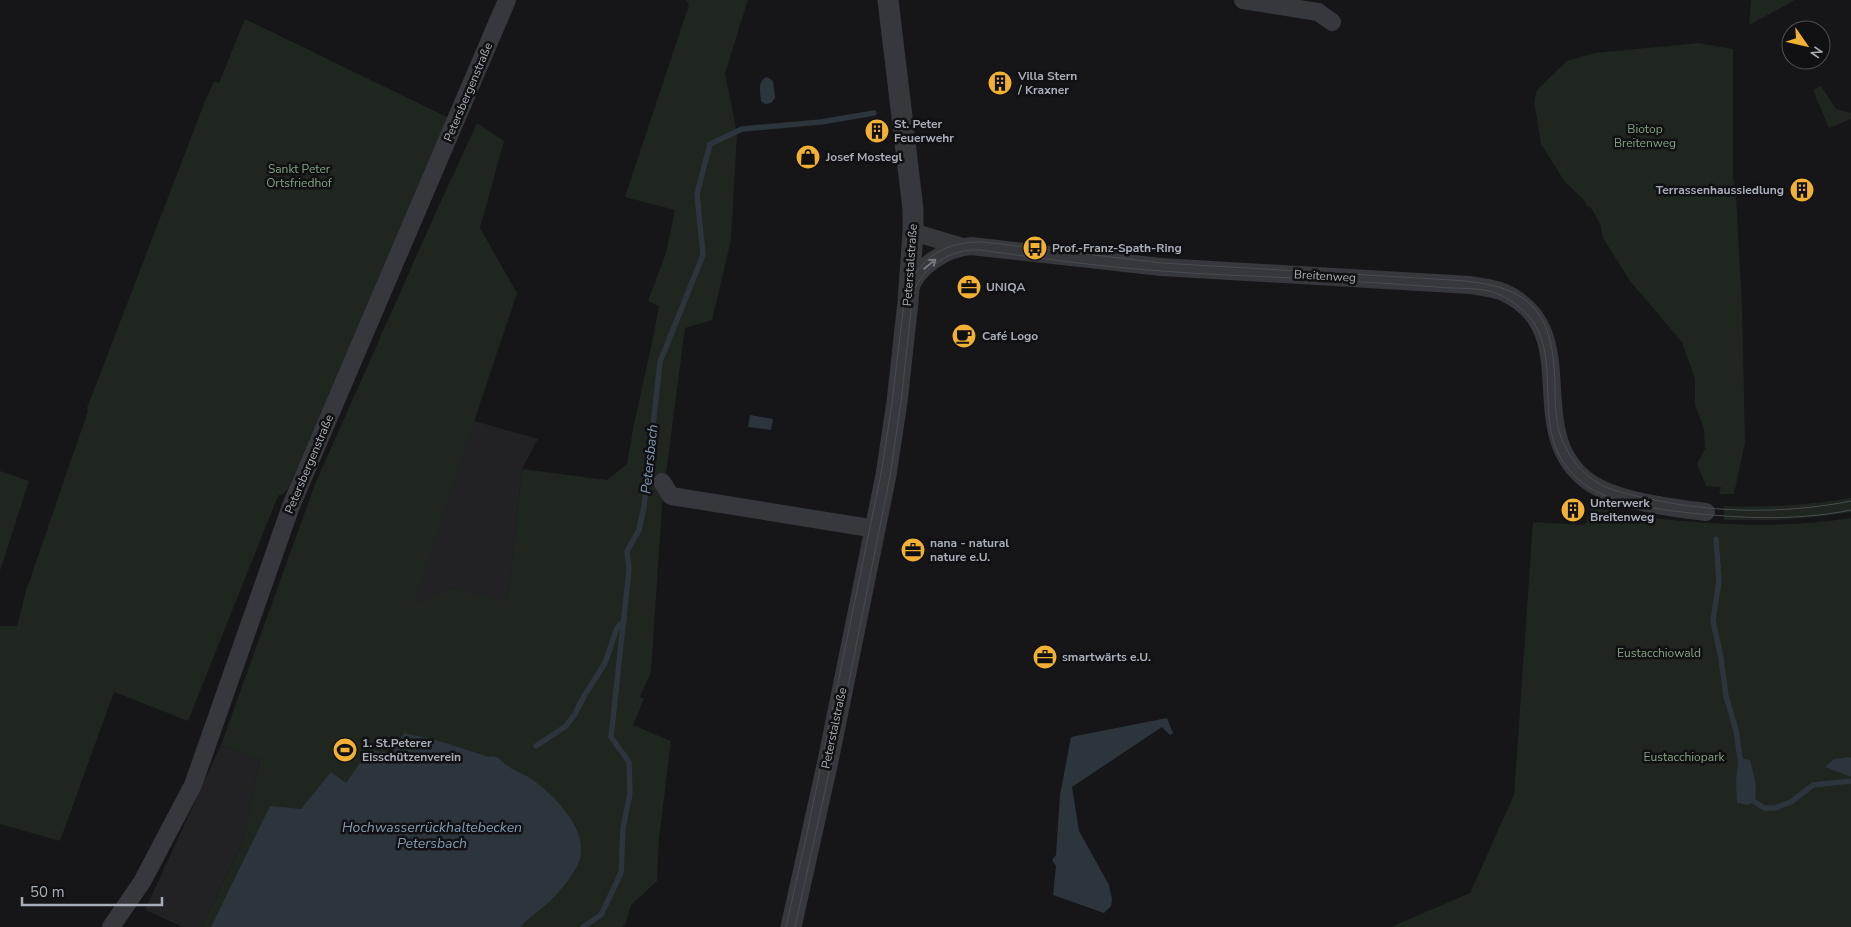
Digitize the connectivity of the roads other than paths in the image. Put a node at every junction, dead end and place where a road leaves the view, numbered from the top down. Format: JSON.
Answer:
{"nodes":[{"id":1,"x":507,"y":0,"type":"edge"},
{"id":2,"x":888,"y":0,"type":"edge"},
{"id":3,"x":1243,"y":0,"type":"edge"},
{"id":4,"x":1332,"y":22,"type":"dead end"},
{"id":5,"x":914,"y":232,"type":"junction"},
{"id":6,"x":964,"y":246,"type":"junction"},
{"id":7,"x":909,"y":294,"type":"junction"},
{"id":8,"x":662,"y":482,"type":"dead end"},
{"id":9,"x":1706,"y":512,"type":"dead end"},
{"id":10,"x":876,"y":529,"type":"junction"},
{"id":11,"x":112,"y":927,"type":"edge"},
{"id":12,"x":791,"y":927,"type":"edge"}],
"edges":[{"from":1,"to":11,"type":"street","name":"Petersbergenstraße"},
{"from":2,"to":5,"type":"street","name":"Peterstalstraße"},
{"from":3,"to":4,"type":"street"},
{"from":5,"to":6,"type":"street","name":"Breitenweg"},
{"from":5,"to":7,"type":"street","name":"Peterstalstraße"},
{"from":7,"to":6,"type":"street","name":"Breitenweg","one_way":true},
{"from":6,"to":9,"type":"street","name":"Breitenweg"},
{"from":7,"to":10,"type":"street","name":"Peterstalstraße"},
{"from":8,"to":10,"type":"street"},
{"from":10,"to":12,"type":"street","name":"Peterstalstraße"}]}
